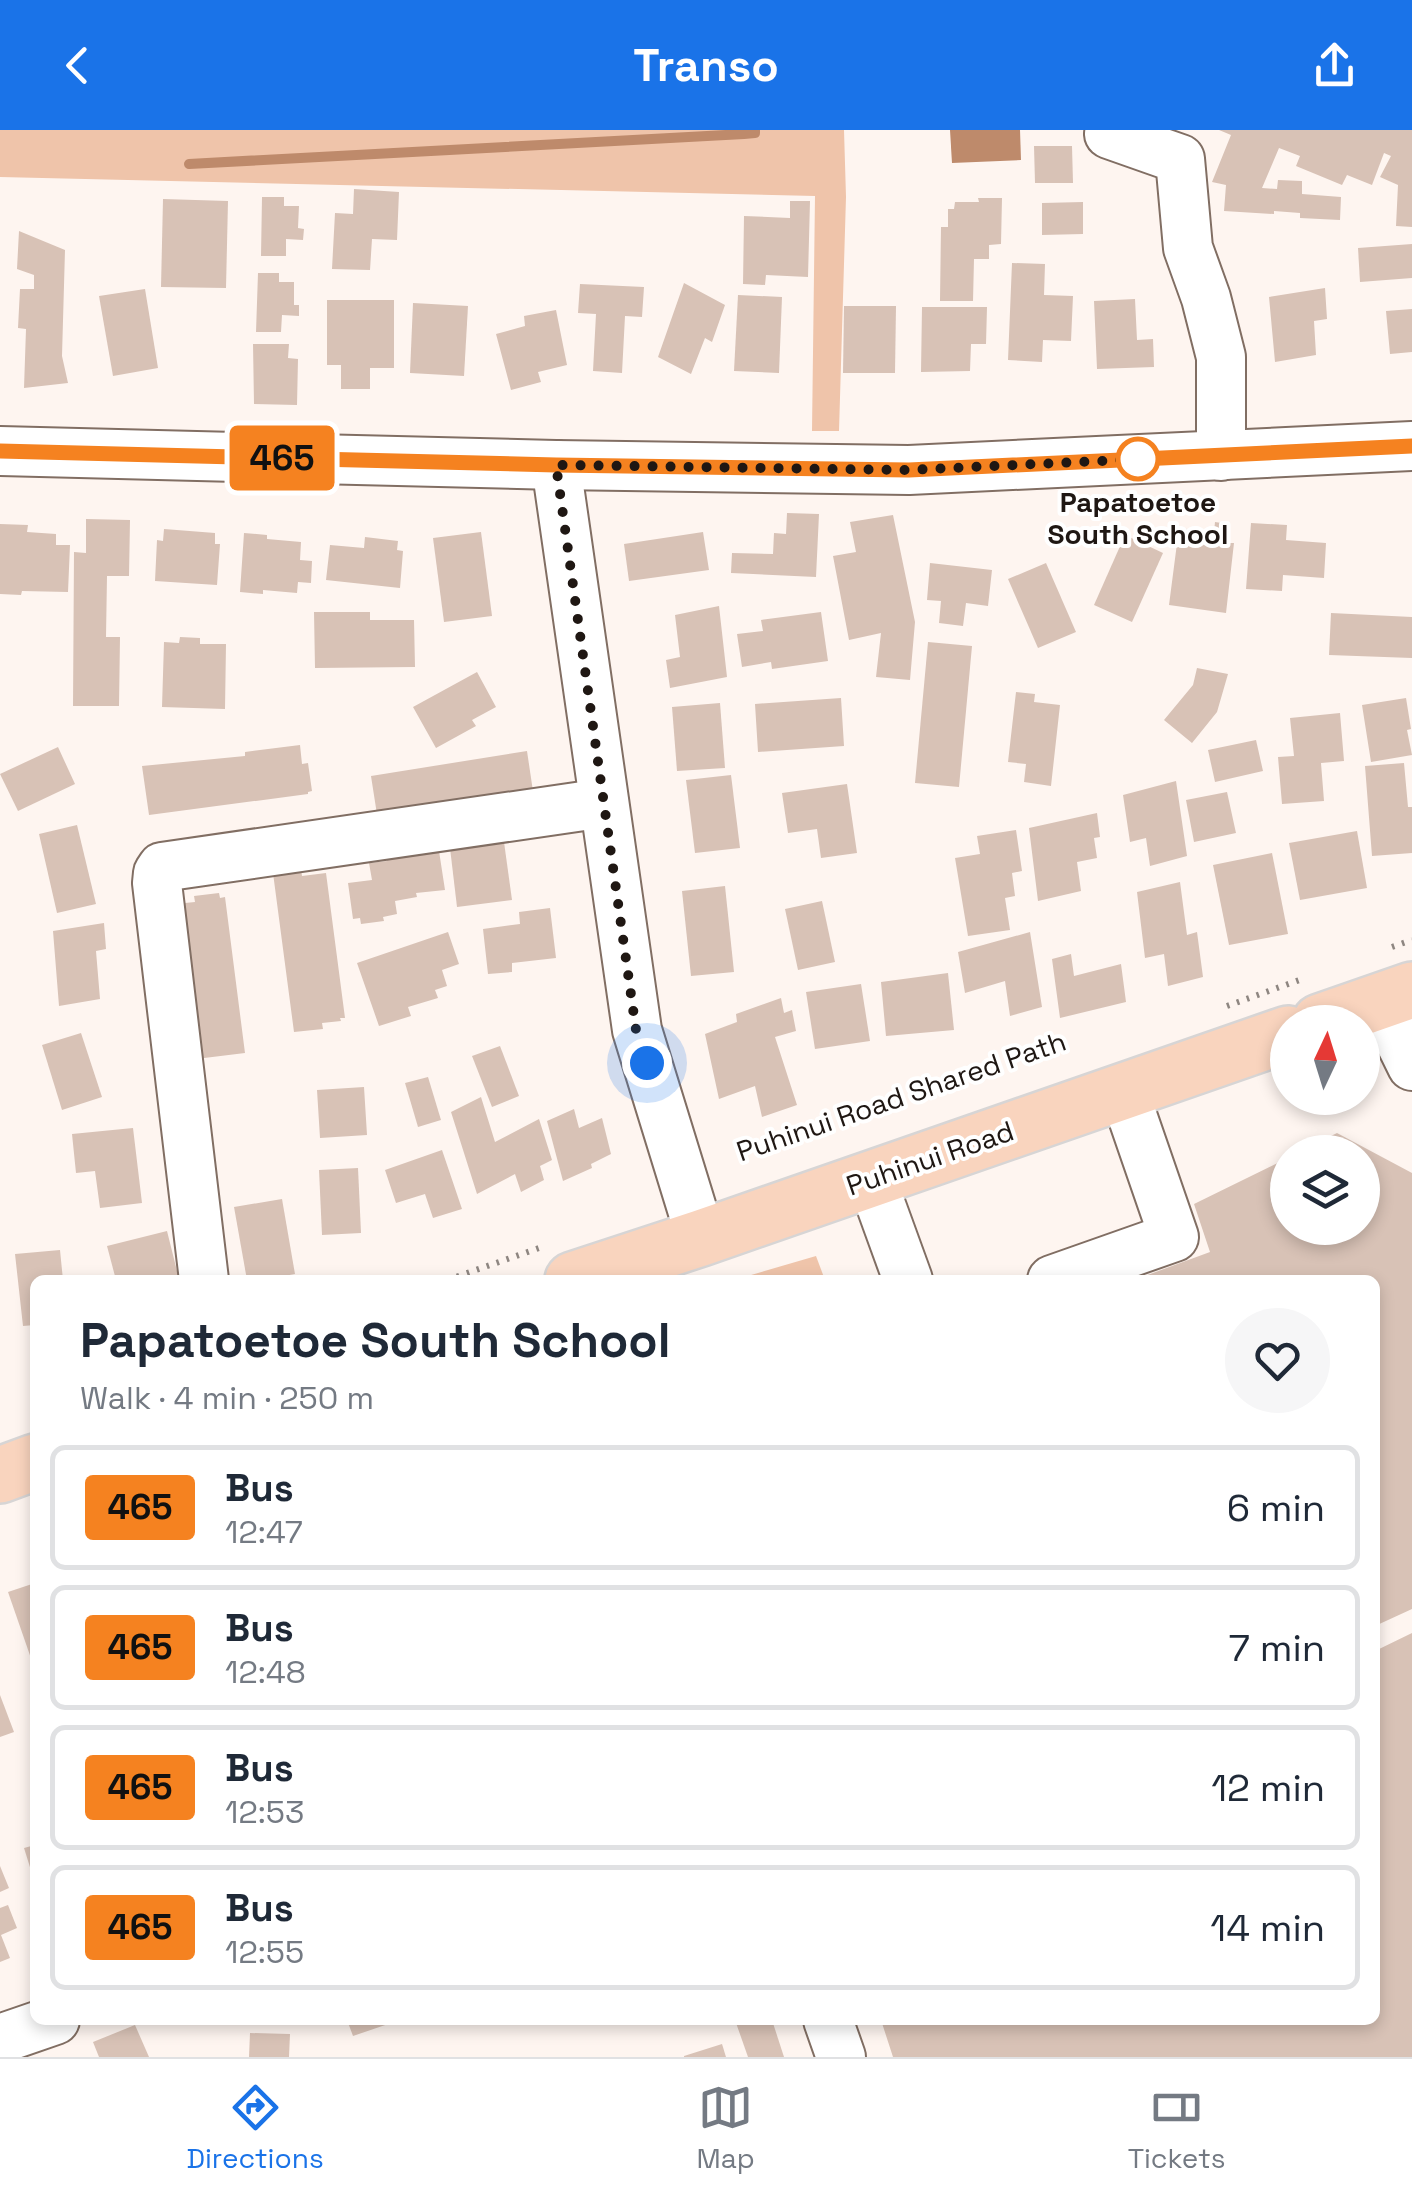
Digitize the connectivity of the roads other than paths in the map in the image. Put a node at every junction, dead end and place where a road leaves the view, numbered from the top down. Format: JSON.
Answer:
{"nodes":[{"id":1,"x":1110,"y":134,"type":"dead end"},
{"id":2,"x":1412,"y":446,"type":"edge"},
{"id":3,"x":0,"y":451,"type":"edge"},
{"id":4,"x":1222,"y":456,"type":"junction"},
{"id":5,"x":556,"y":465,"type":"junction"},
{"id":6,"x":604,"y":803,"type":"junction"},
{"id":7,"x":1389,"y":982,"type":"edge"},
{"id":8,"x":1319,"y":998,"type":"edge"},
{"id":9,"x":1270,"y":1040,"type":"edge"},
{"id":10,"x":1412,"y":1066,"type":"edge"},
{"id":11,"x":1124,"y":1092,"type":"junction"},
{"id":12,"x":871,"y":1178,"type":"junction"},
{"id":13,"x":701,"y":1238,"type":"junction"},
{"id":14,"x":565,"y":1260,"type":"edge"},
{"id":15,"x":203,"y":1275,"type":"edge"},
{"id":16,"x":906,"y":1275,"type":"edge"},
{"id":17,"x":1066,"y":1275,"type":"edge"},
{"id":18,"x":30,"y":1464,"type":"edge"},
{"id":19,"x":0,"y":1474,"type":"edge"},
{"id":20,"x":41,"y":2025,"type":"edge"},
{"id":21,"x":830,"y":2025,"type":"edge"},
{"id":22,"x":0,"y":2039,"type":"edge"},
{"id":23,"x":842,"y":2057,"type":"edge"}],
"edges":[{"from":1,"to":4,"type":"street"},
{"from":2,"to":4,"type":"street"},
{"from":3,"to":5,"type":"street"},
{"from":4,"to":5,"type":"street"},
{"from":5,"to":6,"type":"street"},
{"from":6,"to":13,"type":"street"},
{"from":6,"to":15,"type":"street"},
{"from":7,"to":8,"type":"main road"},
{"from":7,"to":10,"type":"street"},
{"from":9,"to":11,"type":"main road","name":"Puhinui Road"},
{"from":11,"to":12,"type":"main road","name":"Puhinui Road"},
{"from":11,"to":17,"type":"street"},
{"from":12,"to":13,"type":"main road","name":"Puhinui Road"},
{"from":12,"to":16,"type":"street"},
{"from":13,"to":14,"type":"main road","name":"Puhinui Road"},
{"from":18,"to":19,"type":"main road"},
{"from":20,"to":22,"type":"street"},
{"from":21,"to":23,"type":"street"}]}
